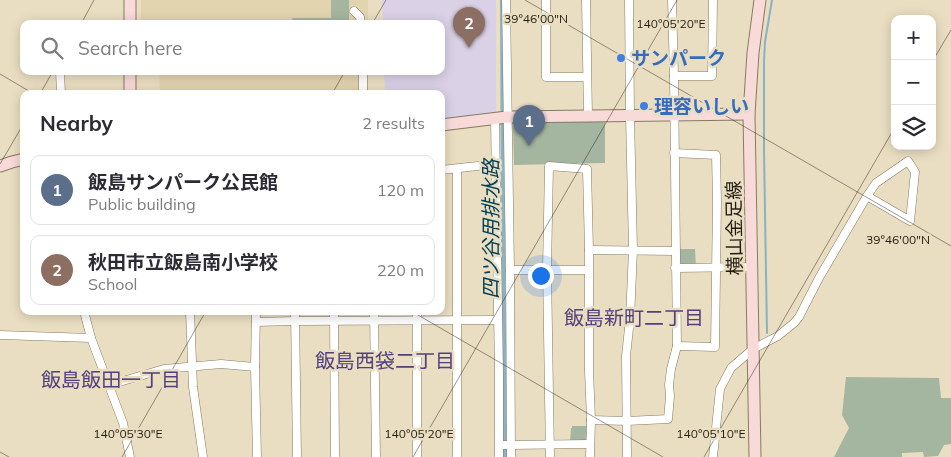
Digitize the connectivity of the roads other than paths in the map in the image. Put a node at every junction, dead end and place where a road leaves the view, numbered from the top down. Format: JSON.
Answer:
{"nodes":[{"id":1,"x":130,"y":0,"type":"edge"},
{"id":2,"x":506,"y":0,"type":"edge"},
{"id":3,"x":546,"y":0,"type":"edge"},
{"id":4,"x":586,"y":0,"type":"edge"},
{"id":5,"x":629,"y":0,"type":"edge"},
{"id":6,"x":672,"y":0,"type":"edge"},
{"id":7,"x":713,"y":0,"type":"edge"},
{"id":8,"x":760,"y":0,"type":"edge"},
{"id":9,"x":354,"y":11,"type":"dead end"},
{"id":10,"x":130,"y":20,"type":"edge"},
{"id":11,"x":360,"y":20,"type":"edge"},
{"id":12,"x":60,"y":75,"type":"edge"},
{"id":13,"x":130,"y":75,"type":"edge"},
{"id":14,"x":362,"y":75,"type":"edge"},
{"id":15,"x":674,"y":76,"type":"junction"},
{"id":16,"x":587,"y":77,"type":"junction"},
{"id":17,"x":61,"y":90,"type":"edge"},
{"id":18,"x":130,"y":90,"type":"edge"},
{"id":19,"x":363,"y":90,"type":"edge"},
{"id":20,"x":749,"y":114,"type":"junction"},
{"id":21,"x":674,"y":115,"type":"junction"},
{"id":22,"x":588,"y":116,"type":"junction"},
{"id":23,"x":630,"y":116,"type":"junction"},
{"id":24,"x":502,"y":118,"type":"junction"},
{"id":25,"x":445,"y":125,"type":"edge"},
{"id":26,"x":674,"y":153,"type":"junction"},
{"id":27,"x":20,"y":160,"type":"edge"},
{"id":28,"x":496,"y":164,"type":"junction"},
{"id":29,"x":0,"y":166,"type":"edge"},
{"id":30,"x":457,"y":169,"type":"junction"},
{"id":31,"x":445,"y":170,"type":"edge"},
{"id":32,"x":867,"y":196,"type":"junction"},
{"id":33,"x":588,"y":250,"type":"junction"},
{"id":34,"x":633,"y":250,"type":"junction"},
{"id":35,"x":675,"y":251,"type":"junction"},
{"id":36,"x":752,"y":267,"type":"junction"},
{"id":37,"x":676,"y":268,"type":"junction"},
{"id":38,"x":716,"y":268,"type":"junction"},
{"id":39,"x":547,"y":269,"type":"junction"},
{"id":40,"x":510,"y":270,"type":"junction"},
{"id":41,"x":588,"y":270,"type":"junction"},
{"id":42,"x":85,"y":315,"type":"edge"},
{"id":43,"x":190,"y":315,"type":"edge"},
{"id":44,"x":256,"y":315,"type":"edge"},
{"id":45,"x":295,"y":315,"type":"edge"},
{"id":46,"x":334,"y":315,"type":"edge"},
{"id":47,"x":374,"y":315,"type":"edge"},
{"id":48,"x":416,"y":315,"type":"edge"},
{"id":49,"x":456,"y":320,"type":"junction"},
{"id":50,"x":498,"y":320,"type":"junction"},
{"id":51,"x":295,"y":321,"type":"junction"},
{"id":52,"x":334,"y":321,"type":"junction"},
{"id":53,"x":374,"y":321,"type":"junction"},
{"id":54,"x":417,"y":321,"type":"junction"},
{"id":55,"x":256,"y":322,"type":"junction"},
{"id":56,"x":0,"y":335,"type":"edge"},
{"id":57,"x":90,"y":338,"type":"junction"},
{"id":58,"x":677,"y":346,"type":"junction"},
{"id":59,"x":753,"y":348,"type":"junction"},
{"id":60,"x":192,"y":367,"type":"junction"},
{"id":61,"x":255,"y":367,"type":"junction"},
{"id":62,"x":109,"y":385,"type":"junction"},
{"id":63,"x":591,"y":420,"type":"junction"},
{"id":64,"x":627,"y":421,"type":"junction"},
{"id":65,"x":510,"y":444,"type":"junction"},
{"id":66,"x":549,"y":444,"type":"junction"},
{"id":67,"x":590,"y":444,"type":"junction"},
{"id":68,"x":500,"y":445,"type":"junction"},
{"id":69,"x":130,"y":457,"type":"edge"},
{"id":70,"x":204,"y":457,"type":"edge"},
{"id":71,"x":257,"y":457,"type":"edge"},
{"id":72,"x":297,"y":457,"type":"edge"},
{"id":73,"x":335,"y":457,"type":"edge"},
{"id":74,"x":376,"y":457,"type":"edge"},
{"id":75,"x":417,"y":457,"type":"edge"},
{"id":76,"x":457,"y":457,"type":"edge"},
{"id":77,"x":499,"y":457,"type":"edge"},
{"id":78,"x":511,"y":457,"type":"edge"},
{"id":79,"x":550,"y":457,"type":"edge"},
{"id":80,"x":590,"y":457,"type":"edge"},
{"id":81,"x":627,"y":457,"type":"edge"},
{"id":82,"x":713,"y":457,"type":"edge"},
{"id":83,"x":755,"y":457,"type":"edge"}],
"edges":[{"from":1,"to":10,"type":"street"},
{"from":2,"to":24,"type":"street"},
{"from":3,"to":16,"type":"street"},
{"from":4,"to":16,"type":"street"},
{"from":5,"to":23,"type":"street"},
{"from":6,"to":15,"type":"street"},
{"from":7,"to":15,"type":"street"},
{"from":8,"to":20,"type":"street","name":"横山金足線"},
{"from":9,"to":11,"type":"street"},
{"from":12,"to":17,"type":"street"},
{"from":13,"to":18,"type":"street"},
{"from":14,"to":19,"type":"street"},
{"from":15,"to":21,"type":"street"},
{"from":16,"to":22,"type":"street"},
{"from":20,"to":21,"type":"street"},
{"from":20,"to":36,"type":"street","name":"横山金足線"},
{"from":21,"to":23,"type":"street"},
{"from":21,"to":26,"type":"street"},
{"from":22,"to":23,"type":"street"},
{"from":22,"to":24,"type":"street"},
{"from":23,"to":34,"type":"street"},
{"from":24,"to":25,"type":"street"},
{"from":24,"to":28,"type":"street"},
{"from":24,"to":40,"type":"street"},
{"from":26,"to":35,"type":"street"},
{"from":26,"to":38,"type":"street"},
{"from":27,"to":29,"type":"street"},
{"from":28,"to":30,"type":"street"},
{"from":28,"to":50,"type":"street"},
{"from":30,"to":31,"type":"street"},
{"from":30,"to":49,"type":"street"},
{"from":32,"to":32,"type":"street"},
{"from":32,"to":59,"type":"street"},
{"from":33,"to":34,"type":"street"},
{"from":33,"to":39,"type":"street"},
{"from":33,"to":41,"type":"street"},
{"from":34,"to":35,"type":"street"},
{"from":34,"to":64,"type":"street"},
{"from":35,"to":37,"type":"street"},
{"from":36,"to":38,"type":"street"},
{"from":36,"to":59,"type":"street","name":"横山金足線"},
{"from":37,"to":38,"type":"street"},
{"from":37,"to":58,"type":"street"},
{"from":38,"to":58,"type":"street"},
{"from":39,"to":40,"type":"street"},
{"from":39,"to":41,"type":"street"},
{"from":39,"to":66,"type":"street"},
{"from":40,"to":65,"type":"street"},
{"from":41,"to":63,"type":"street"},
{"from":42,"to":57,"type":"street"},
{"from":43,"to":60,"type":"street"},
{"from":44,"to":55,"type":"street"},
{"from":45,"to":51,"type":"street"},
{"from":46,"to":52,"type":"street"},
{"from":47,"to":53,"type":"street"},
{"from":48,"to":54,"type":"street"},
{"from":49,"to":50,"type":"street"},
{"from":49,"to":54,"type":"street"},
{"from":49,"to":76,"type":"street"},
{"from":50,"to":68,"type":"street"},
{"from":51,"to":52,"type":"street"},
{"from":51,"to":55,"type":"street"},
{"from":51,"to":72,"type":"street"},
{"from":52,"to":53,"type":"street"},
{"from":52,"to":73,"type":"street"},
{"from":53,"to":54,"type":"street"},
{"from":53,"to":74,"type":"street"},
{"from":54,"to":75,"type":"street"},
{"from":55,"to":61,"type":"street"},
{"from":56,"to":57,"type":"street"},
{"from":57,"to":62,"type":"street"},
{"from":58,"to":64,"type":"street"},
{"from":59,"to":82,"type":"street"},
{"from":59,"to":83,"type":"street","name":"横山金足線"},
{"from":60,"to":61,"type":"street"},
{"from":60,"to":62,"type":"street"},
{"from":60,"to":70,"type":"street"},
{"from":61,"to":71,"type":"street"},
{"from":62,"to":69,"type":"street"},
{"from":63,"to":64,"type":"street"},
{"from":63,"to":67,"type":"street"},
{"from":64,"to":81,"type":"street"},
{"from":65,"to":66,"type":"street"},
{"from":65,"to":68,"type":"street"},
{"from":65,"to":78,"type":"street"},
{"from":66,"to":67,"type":"street"},
{"from":66,"to":79,"type":"street"},
{"from":67,"to":80,"type":"street"},
{"from":68,"to":77,"type":"street"}]}
